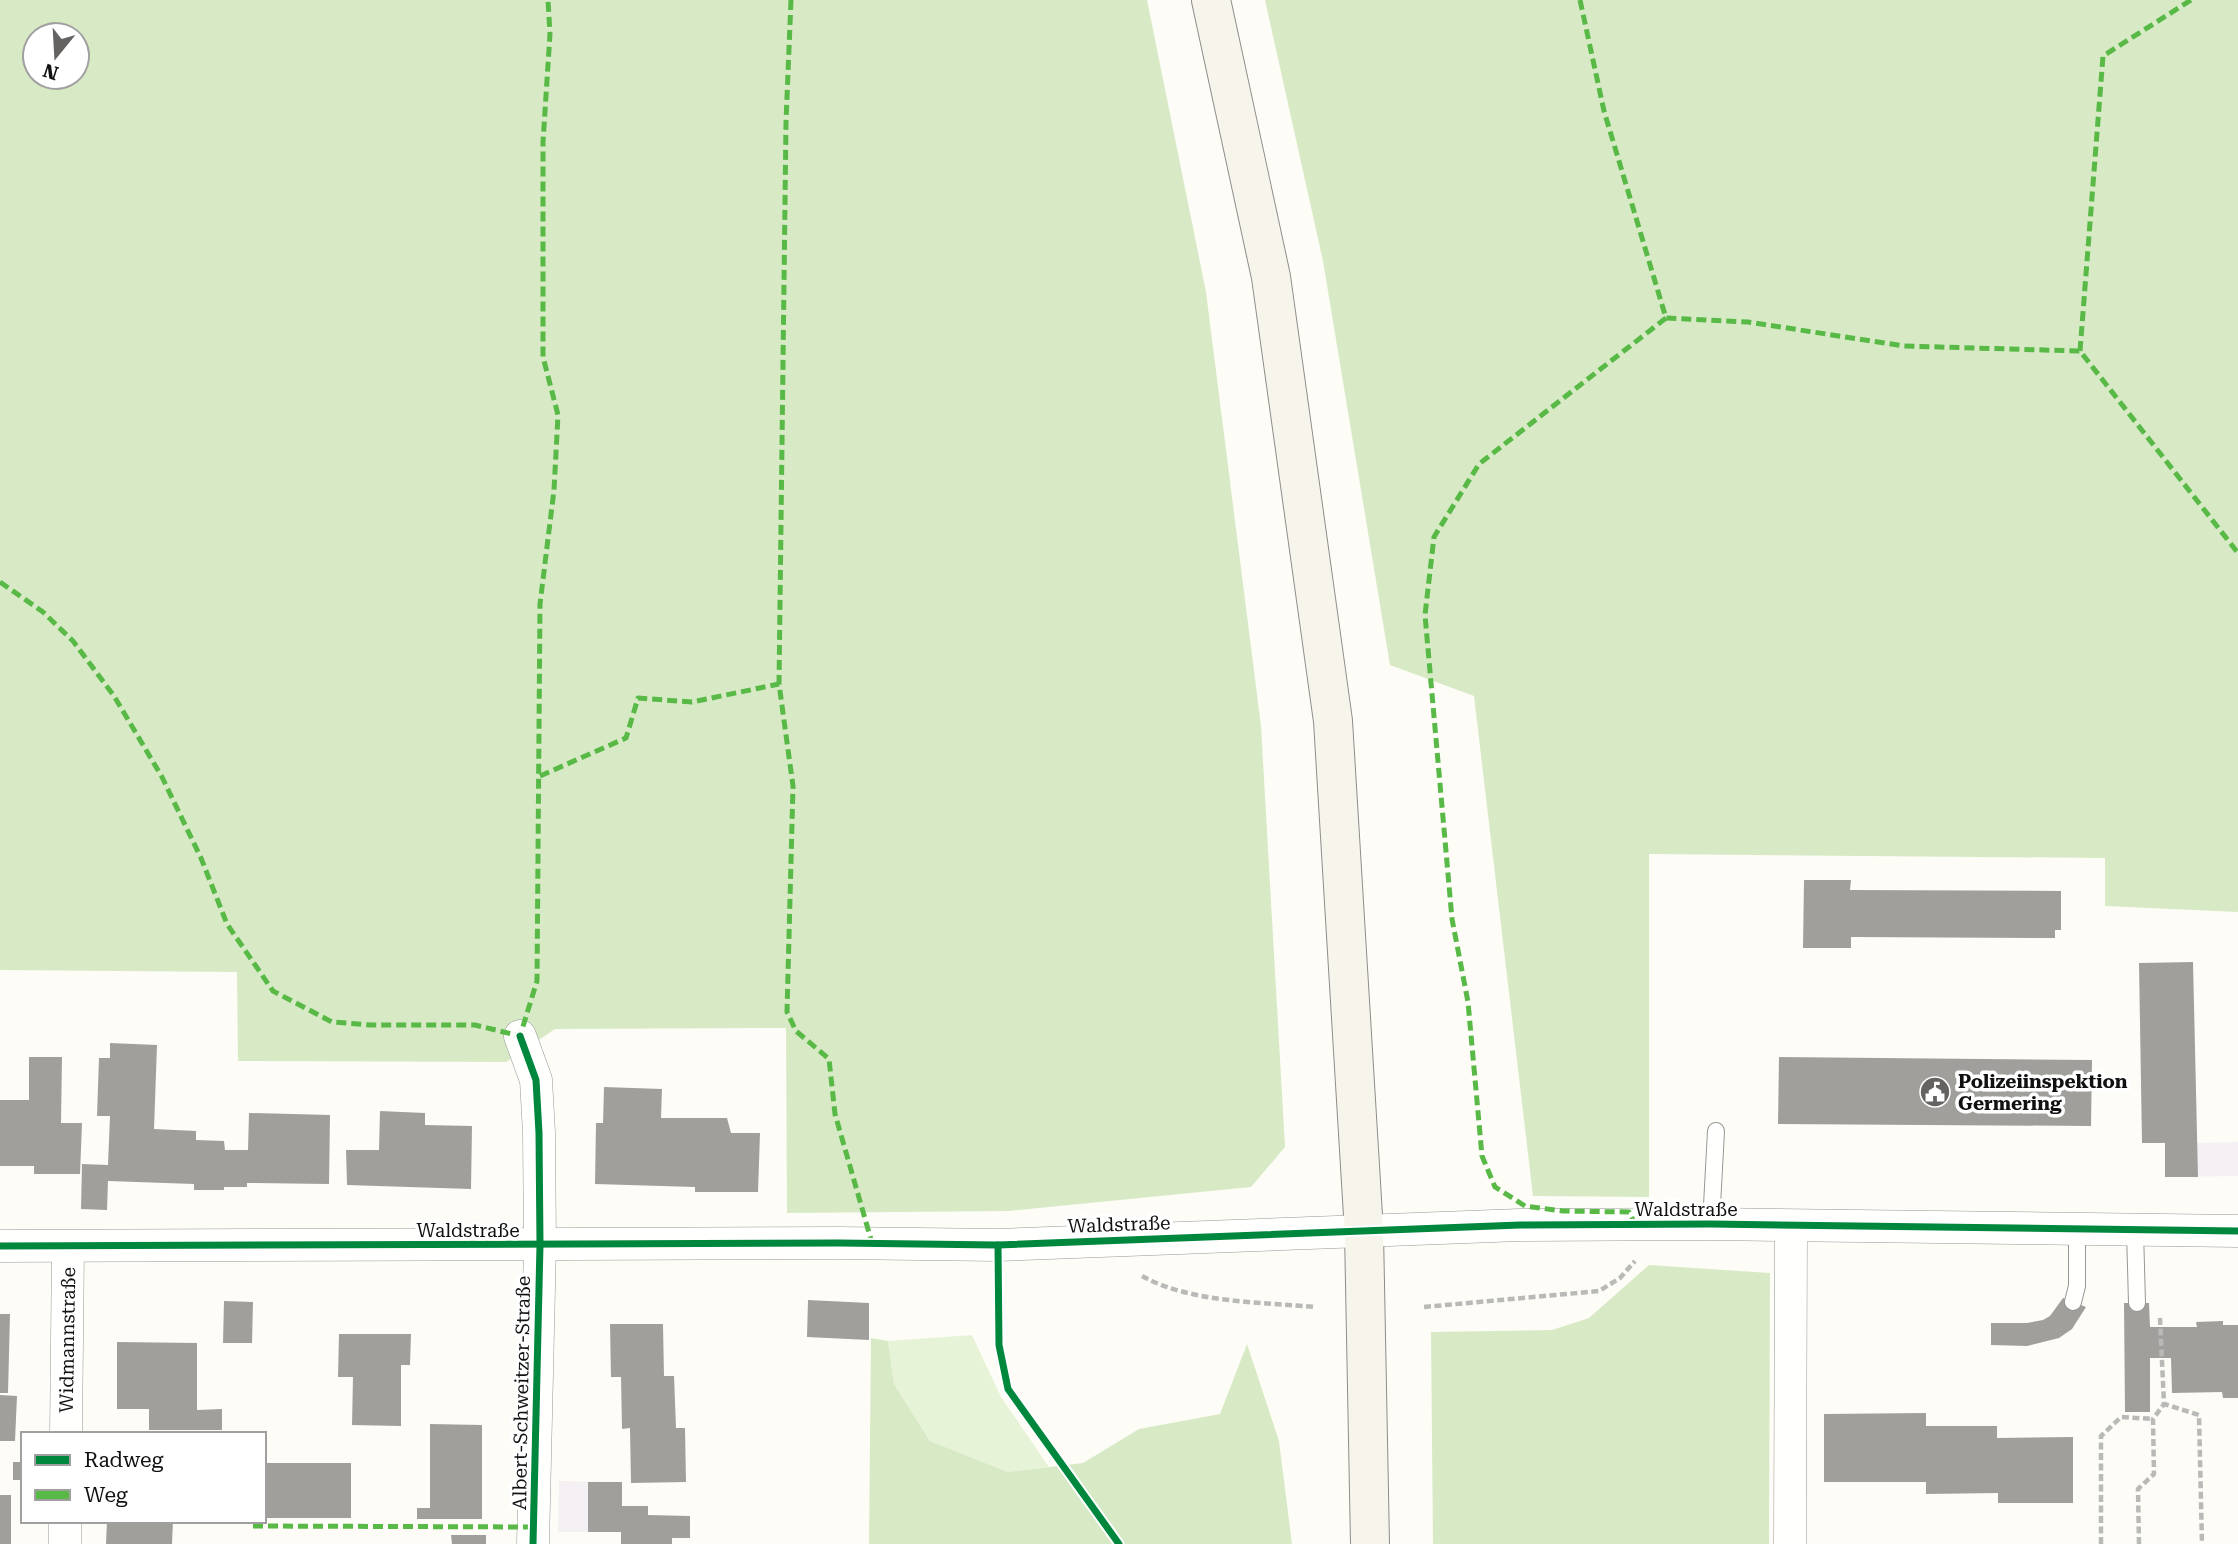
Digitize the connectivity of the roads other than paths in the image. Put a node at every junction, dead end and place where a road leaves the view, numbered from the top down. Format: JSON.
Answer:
{"nodes":[{"id":1,"x":1211,"y":0,"type":"edge"},
{"id":2,"x":520,"y":1036,"type":"dead end"},
{"id":3,"x":1716,"y":1131,"type":"dead end"},
{"id":4,"x":1711,"y":1224,"type":"junction"},
{"id":5,"x":1791,"y":1226,"type":"junction"},
{"id":6,"x":2077,"y":1230,"type":"junction"},
{"id":7,"x":2136,"y":1231,"type":"junction"},
{"id":8,"x":2238,"y":1231,"type":"edge"},
{"id":9,"x":1364,"y":1232,"type":"junction"},
{"id":10,"x":540,"y":1245,"type":"junction"},
{"id":11,"x":0,"y":1246,"type":"edge"},
{"id":12,"x":68,"y":1247,"type":"junction"},
{"id":13,"x":2073,"y":1302,"type":"dead end"},
{"id":14,"x":2137,"y":1303,"type":"dead end"},
{"id":15,"x":66,"y":1432,"type":"edge"},
{"id":16,"x":65,"y":1523,"type":"edge"},
{"id":17,"x":65,"y":1544,"type":"edge"},
{"id":18,"x":533,"y":1544,"type":"edge"},
{"id":19,"x":1370,"y":1544,"type":"edge"},
{"id":20,"x":1790,"y":1544,"type":"edge"}],
"edges":[{"from":1,"to":9,"type":"main road"},
{"from":2,"to":10,"type":"street","name":"Albert-Schweitzer-Straße"},
{"from":3,"to":4,"type":"lane"},
{"from":4,"to":5,"type":"street","name":"Waldstraße"},
{"from":4,"to":9,"type":"street","name":"Waldstraße"},
{"from":5,"to":6,"type":"street","name":"Waldstraße"},
{"from":5,"to":20,"type":"street"},
{"from":6,"to":7,"type":"street","name":"Waldstraße"},
{"from":6,"to":13,"type":"lane"},
{"from":7,"to":8,"type":"street","name":"Waldstraße"},
{"from":7,"to":14,"type":"lane"},
{"from":9,"to":10,"type":"street","name":"Waldstraße"},
{"from":9,"to":19,"type":"main road"},
{"from":10,"to":12,"type":"street","name":"Waldstraße"},
{"from":10,"to":18,"type":"street","name":"Albert-Schweitzer-Straße"},
{"from":11,"to":12,"type":"street","name":"Waldstraße"},
{"from":12,"to":15,"type":"street","name":"Widmannstraße"},
{"from":16,"to":17,"type":"street"}]}
